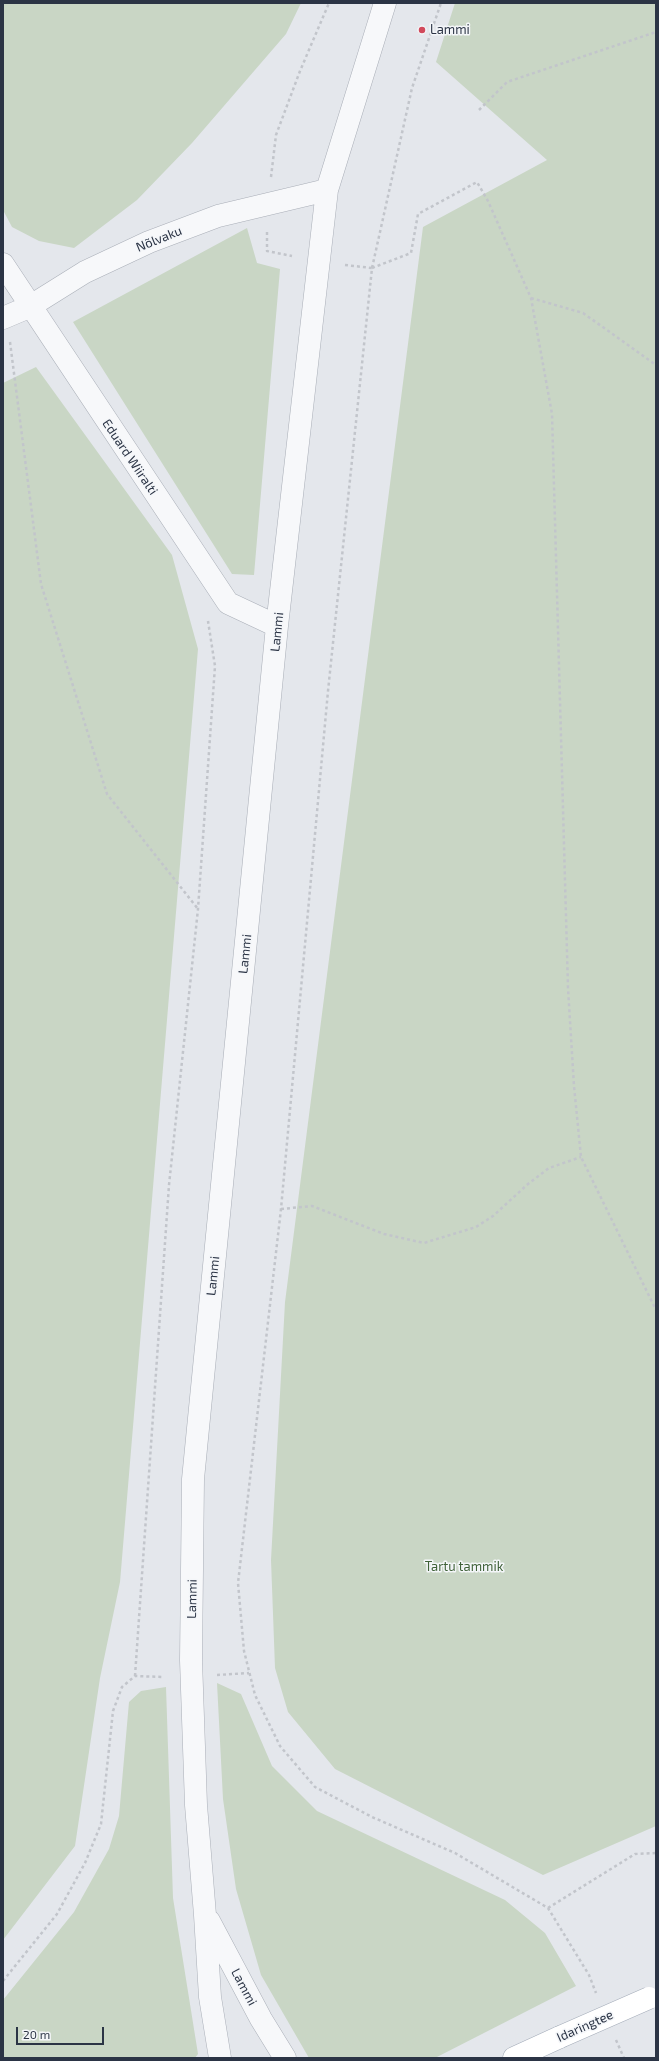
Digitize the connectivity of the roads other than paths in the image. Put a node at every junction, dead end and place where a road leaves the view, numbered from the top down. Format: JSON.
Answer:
{"nodes":[{"id":1,"x":385,"y":3,"type":"edge"},
{"id":2,"x":327,"y":190,"type":"junction"},
{"id":3,"x":3,"y":264,"type":"edge"},
{"id":4,"x":29,"y":306,"type":"junction"},
{"id":5,"x":3,"y":318,"type":"edge"},
{"id":6,"x":277,"y":626,"type":"junction"},
{"id":7,"x":206,"y":1915,"type":"junction"},
{"id":8,"x":652,"y":1997,"type":"edge"},
{"id":9,"x":220,"y":2058,"type":"edge"},
{"id":10,"x":285,"y":2058,"type":"edge"},
{"id":11,"x":514,"y":2058,"type":"edge"}],
"edges":[{"from":1,"to":2,"type":"street","name":"Lammi"},
{"from":2,"to":4,"type":"street","name":"Nõlvaku"},
{"from":2,"to":6,"type":"street","name":"Lammi"},
{"from":3,"to":4,"type":"street","name":"Eduard Wiiralti"},
{"from":4,"to":5,"type":"street","name":"Nõlvaku"},
{"from":4,"to":6,"type":"street","name":"Eduard Wiiralti"},
{"from":6,"to":7,"type":"street","name":"Lammi"},
{"from":7,"to":9,"type":"street","name":"Lammi"},
{"from":7,"to":10,"type":"street","name":"Lammi"},
{"from":8,"to":11,"type":"main road","name":"Idaringtee","bridge":true}]}
